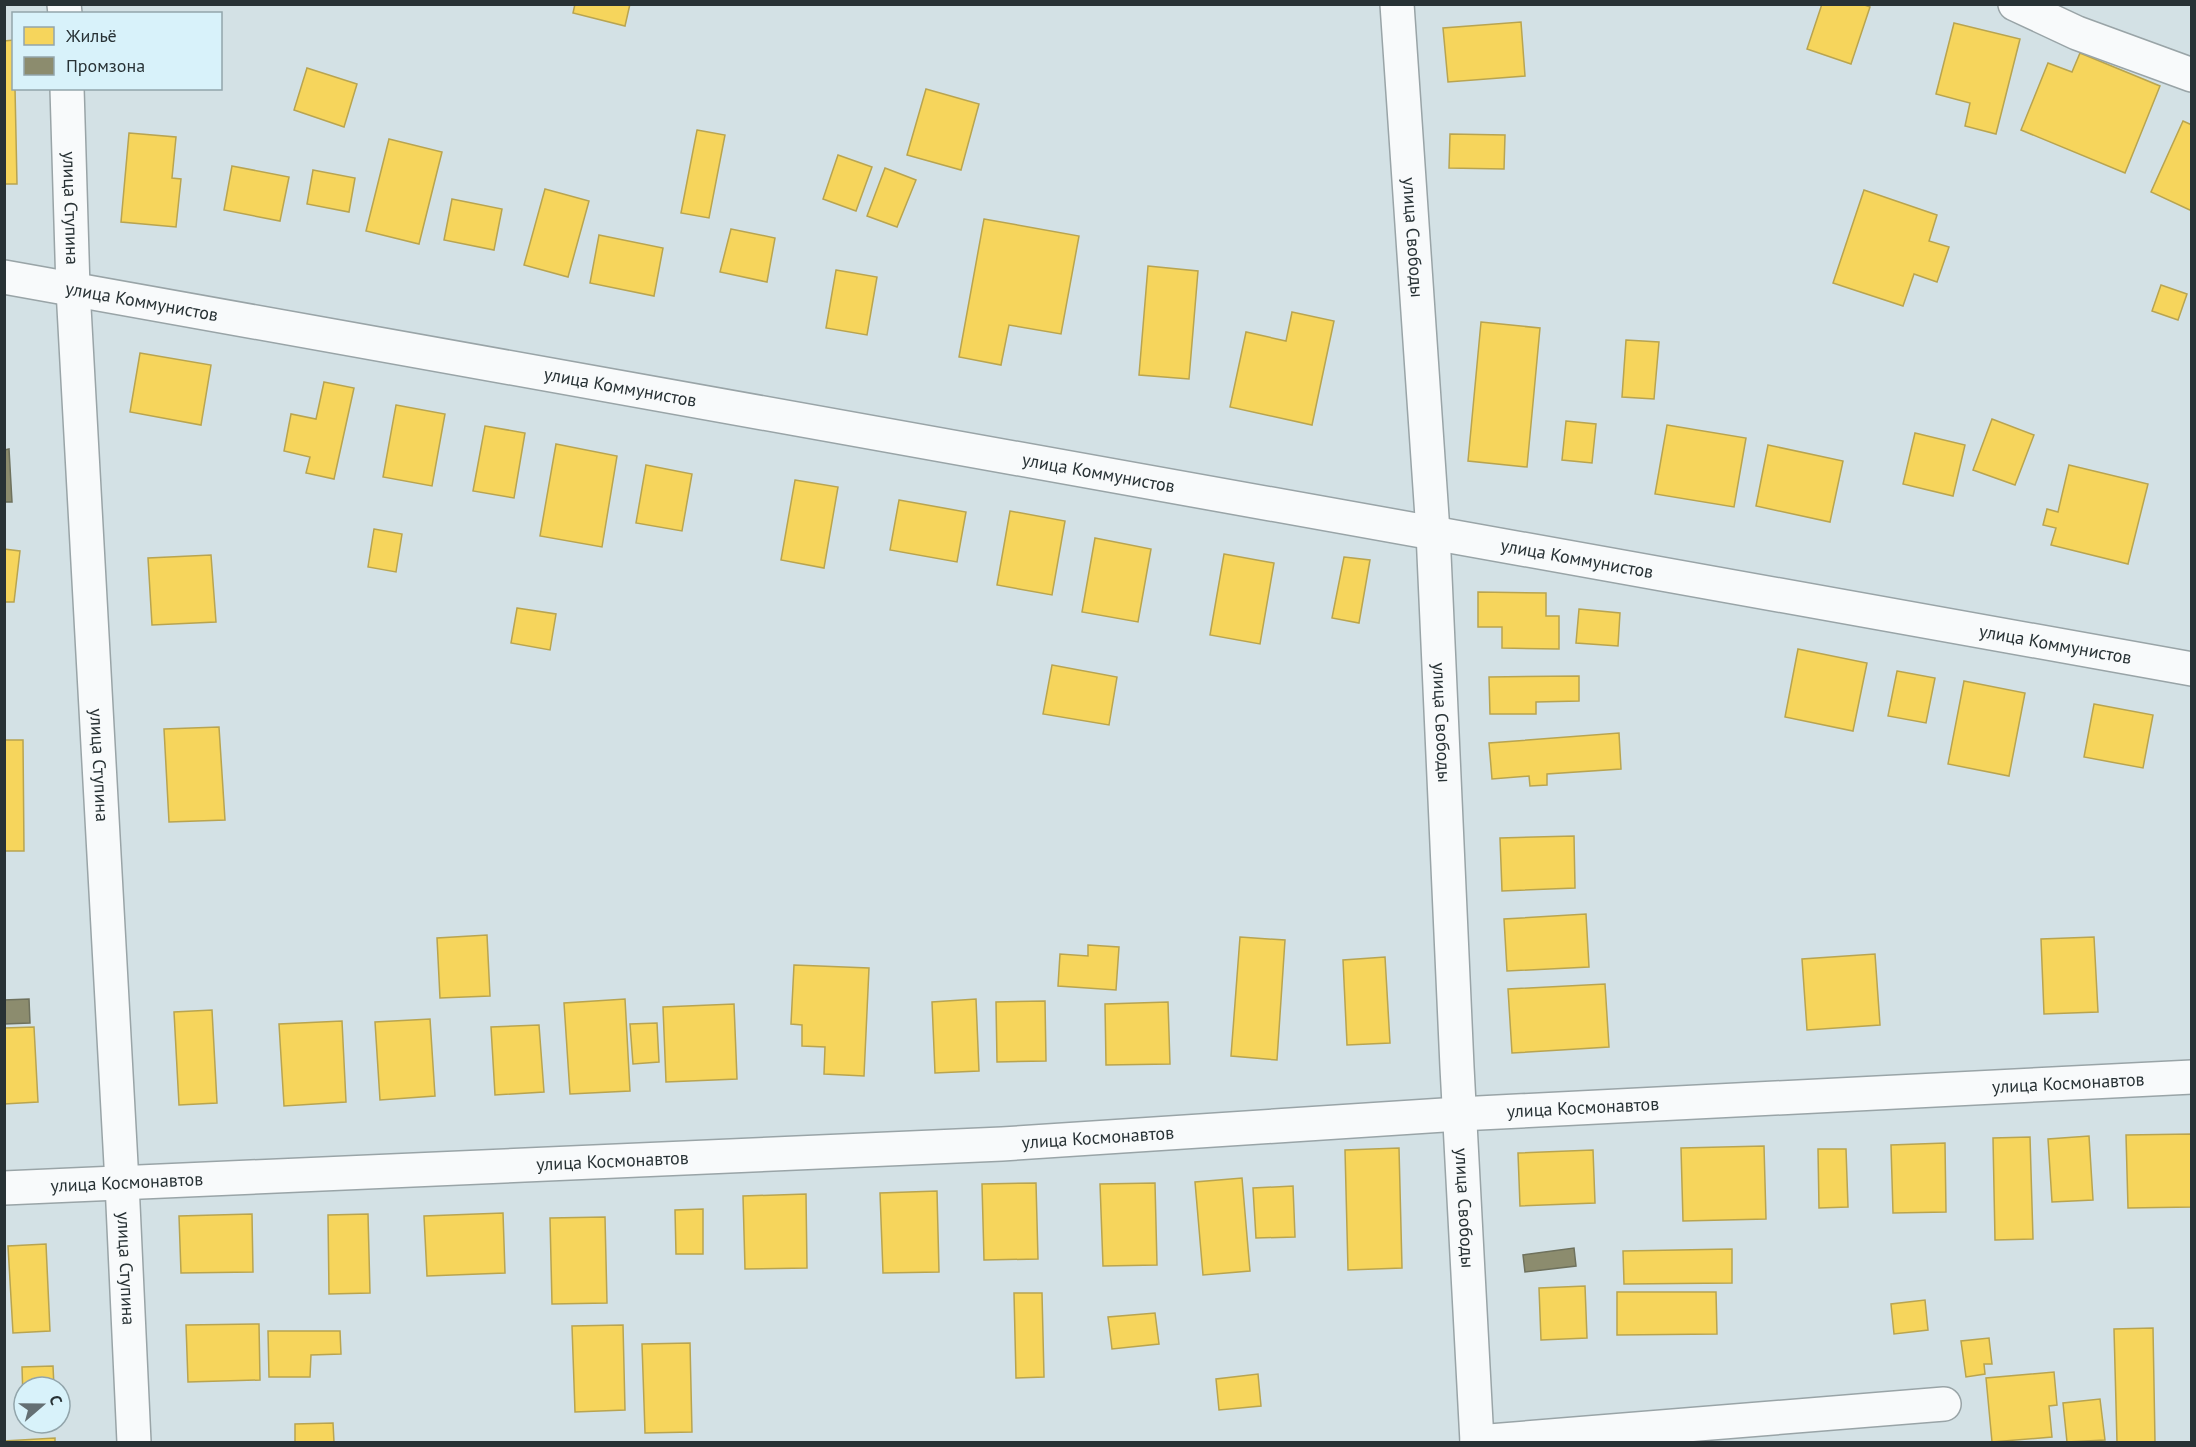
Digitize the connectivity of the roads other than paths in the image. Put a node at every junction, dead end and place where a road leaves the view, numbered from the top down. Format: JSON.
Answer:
{"nodes":[{"id":1,"x":1397,"y":4,"type":"edge"},
{"id":2,"x":2015,"y":4,"type":"edge"},
{"id":3,"x":2192,"y":75,"type":"edge"},
{"id":4,"x":67,"y":90,"type":"edge"},
{"id":5,"x":4,"y":277,"type":"edge"},
{"id":6,"x":73,"y":289,"type":"junction"},
{"id":7,"x":1433,"y":532,"type":"junction"},
{"id":8,"x":2192,"y":669,"type":"edge"},
{"id":9,"x":2192,"y":1077,"type":"edge"},
{"id":10,"x":1459,"y":1114,"type":"junction"},
{"id":11,"x":122,"y":1183,"type":"junction"},
{"id":12,"x":4,"y":1188,"type":"edge"},
{"id":13,"x":1944,"y":1404,"type":"dead end"},
{"id":14,"x":1477,"y":1442,"type":"edge"},
{"id":15,"x":134,"y":1443,"type":"edge"}],
"edges":[{"from":1,"to":7,"type":"street","name":"улица Свободы"},
{"from":2,"to":3,"type":"street"},
{"from":4,"to":6,"type":"street","name":"улица Ступина"},
{"from":5,"to":6,"type":"street","name":"улица Коммунистов"},
{"from":6,"to":7,"type":"street","name":"улица Коммунистов"},
{"from":6,"to":11,"type":"street","name":"улица Ступина"},
{"from":7,"to":8,"type":"street","name":"улица Коммунистов"},
{"from":7,"to":10,"type":"street","name":"улица Свободы"},
{"from":9,"to":10,"type":"street","name":"улица Космонавтов"},
{"from":10,"to":11,"type":"street","name":"улица Космонавтов"},
{"from":10,"to":14,"type":"street","name":"улица Свободы"},
{"from":11,"to":12,"type":"street","name":"улица Космонавтов"},
{"from":11,"to":15,"type":"street","name":"улица Ступина"},
{"from":13,"to":14,"type":"street"}]}
